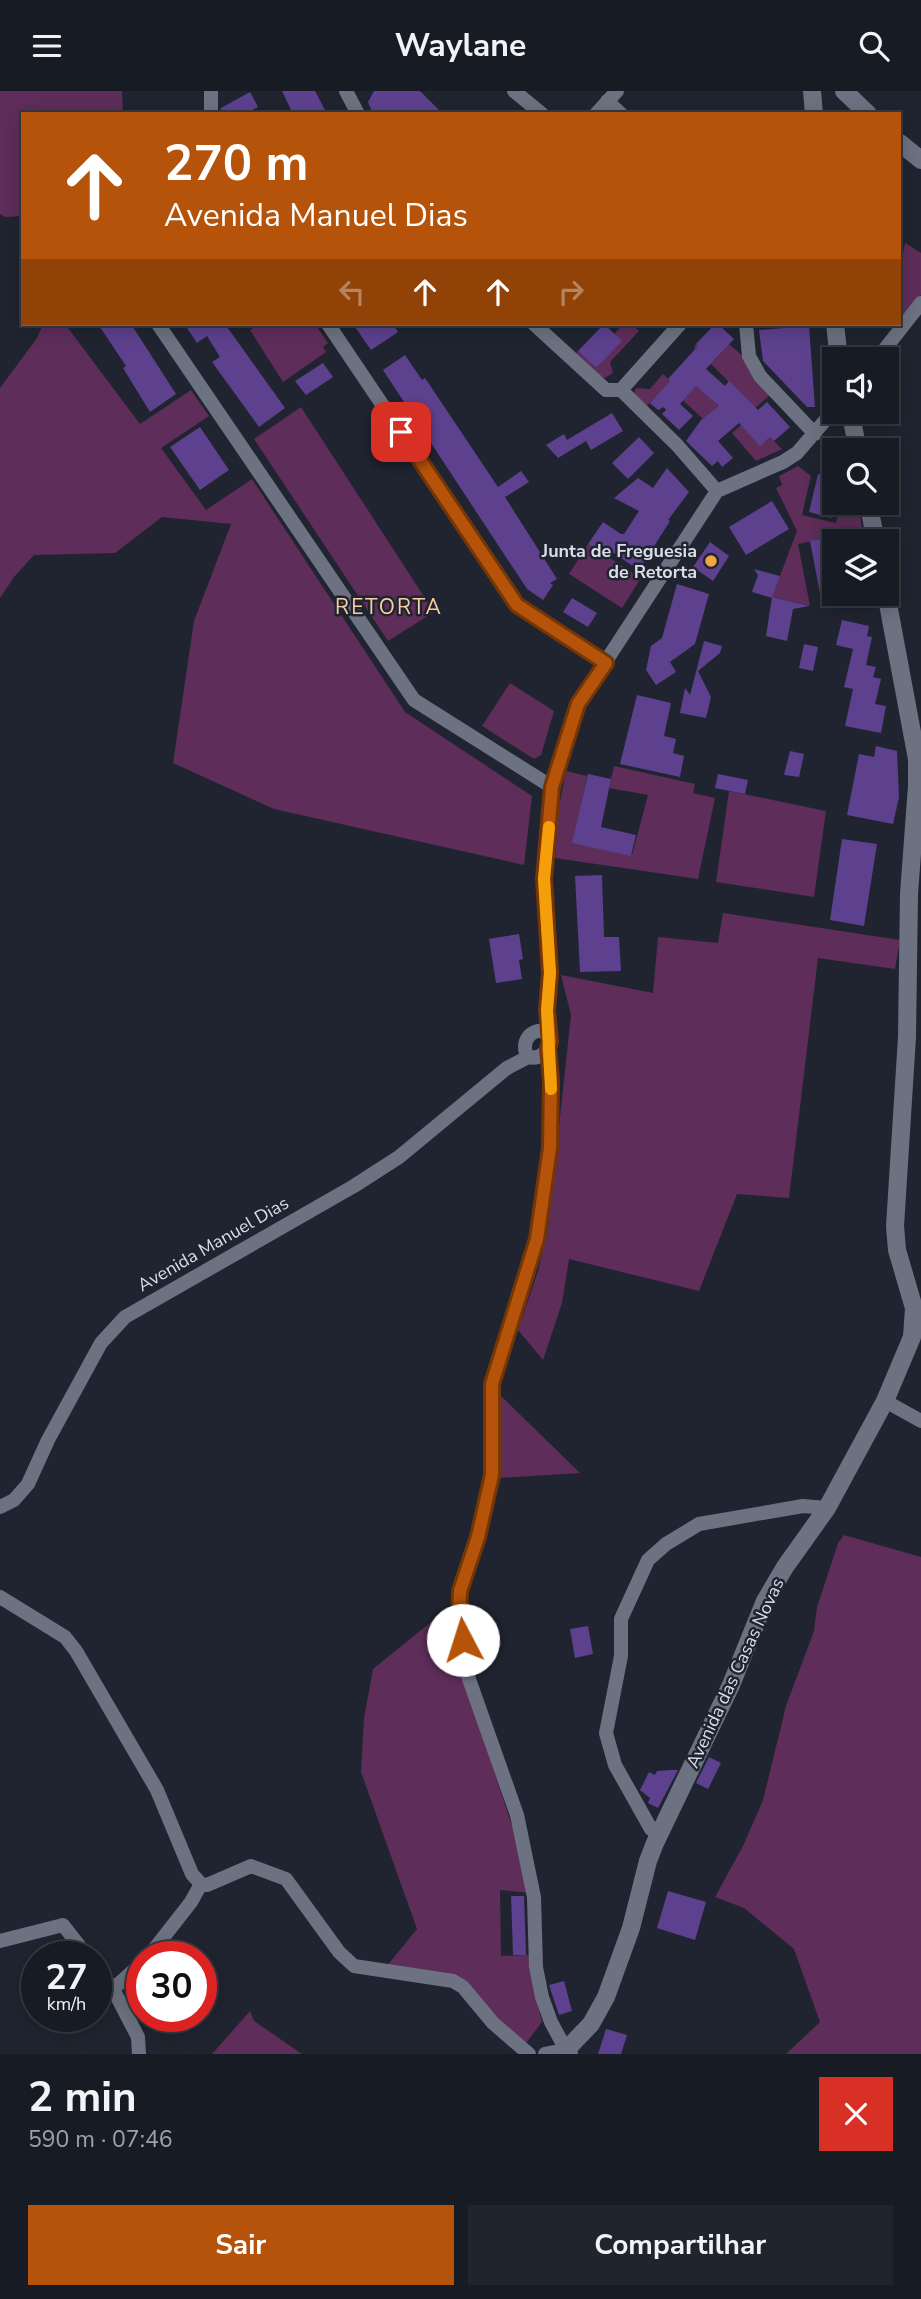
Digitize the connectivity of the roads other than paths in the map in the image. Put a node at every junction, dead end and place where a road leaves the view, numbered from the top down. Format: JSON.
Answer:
{"nodes":[{"id":1,"x":211,"y":91,"type":"edge"},
{"id":2,"x":346,"y":91,"type":"edge"},
{"id":3,"x":514,"y":91,"type":"edge"},
{"id":4,"x":812,"y":91,"type":"edge"},
{"id":5,"x":844,"y":91,"type":"edge"},
{"id":6,"x":612,"y":96,"type":"edge"},
{"id":7,"x":211,"y":112,"type":"edge"},
{"id":8,"x":357,"y":112,"type":"edge"},
{"id":9,"x":540,"y":112,"type":"edge"},
{"id":10,"x":598,"y":112,"type":"edge"},
{"id":11,"x":620,"y":112,"type":"edge"},
{"id":12,"x":814,"y":112,"type":"edge"},
{"id":13,"x":866,"y":112,"type":"edge"},
{"id":14,"x":901,"y":144,"type":"edge"},
{"id":15,"x":921,"y":160,"type":"edge"},
{"id":16,"x":921,"y":303,"type":"edge"},
{"id":17,"x":159,"y":326,"type":"edge"},
{"id":18,"x":329,"y":326,"type":"edge"},
{"id":19,"x":536,"y":326,"type":"edge"},
{"id":20,"x":678,"y":326,"type":"edge"},
{"id":21,"x":746,"y":326,"type":"edge"},
{"id":22,"x":835,"y":326,"type":"edge"},
{"id":23,"x":838,"y":347,"type":"edge"},
{"id":24,"x":886,"y":347,"type":"edge"},
{"id":25,"x":621,"y":390,"type":"junction"},
{"id":26,"x":823,"y":424,"type":"edge"},
{"id":27,"x":815,"y":434,"type":"junction"},
{"id":28,"x":717,"y":491,"type":"junction"},
{"id":29,"x":889,"y":606,"type":"edge"},
{"id":30,"x":606,"y":663,"type":"junction"},
{"id":31,"x":919,"y":786,"type":"edge"},
{"id":32,"x":552,"y":787,"type":"junction"},
{"id":33,"x":915,"y":895,"type":"edge"},
{"id":34,"x":547,"y":1010,"type":"junction"},
{"id":35,"x":529,"y":1037,"type":"junction"},
{"id":36,"x":548,"y":1042,"type":"junction"},
{"id":37,"x":531,"y":1058,"type":"junction"},
{"id":38,"x":507,"y":1068,"type":"junction"},
{"id":39,"x":551,"y":1080,"type":"junction"},
{"id":40,"x":916,"y":1298,"type":"edge"},
{"id":41,"x":885,"y":1401,"type":"junction"},
{"id":42,"x":921,"y":1421,"type":"edge"},
{"id":43,"x":0,"y":1507,"type":"edge"},
{"id":44,"x":827,"y":1508,"type":"junction"},
{"id":45,"x":0,"y":1597,"type":"edge"},
{"id":46,"x":659,"y":1835,"type":"junction"},
{"id":47,"x":201,"y":1884,"type":"junction"},
{"id":48,"x":0,"y":1941,"type":"edge"},
{"id":49,"x":76,"y":1941,"type":"edge"},
{"id":50,"x":161,"y":1941,"type":"edge"},
{"id":51,"x":126,"y":1977,"type":"edge"},
{"id":52,"x":113,"y":1989,"type":"joint"},
{"id":53,"x":568,"y":2052,"type":"edge"},
{"id":54,"x":139,"y":2054,"type":"edge"},
{"id":55,"x":529,"y":2054,"type":"edge"},
{"id":56,"x":545,"y":2054,"type":"edge"}],
"edges":[{"from":1,"to":7,"type":"street"},
{"from":2,"to":8,"type":"street"},
{"from":3,"to":9,"type":"street"},
{"from":4,"to":12,"type":"street"},
{"from":5,"to":13,"type":"street"},
{"from":6,"to":10,"type":"street"},
{"from":6,"to":11,"type":"street"},
{"from":14,"to":15,"type":"street"},
{"from":16,"to":24,"type":"street"},
{"from":17,"to":32,"type":"street"},
{"from":18,"to":30,"type":"street"},
{"from":19,"to":25,"type":"street"},
{"from":20,"to":25,"type":"street"},
{"from":21,"to":27,"type":"street"},
{"from":22,"to":23,"type":"street"},
{"from":25,"to":28,"type":"street"},
{"from":26,"to":27,"type":"street"},
{"from":27,"to":28,"type":"street"},
{"from":28,"to":30,"type":"street","name":"Avenida Manuel Dias"},
{"from":29,"to":31,"type":"street","name":"Avenida das Casas Novas"},
{"from":30,"to":32,"type":"street","name":"Avenida Manuel Dias"},
{"from":31,"to":33,"type":"street","name":"Avenida das Casas Novas"},
{"from":32,"to":34,"type":"street","name":"Avenida Manuel Dias"},
{"from":33,"to":40,"type":"street","name":"Avenida das Casas Novas"},
{"from":34,"to":35,"type":"street","name":"Avenida Manuel Dias"},
{"from":34,"to":36,"type":"street","name":"Avenida Manuel Dias"},
{"from":35,"to":36,"type":"street"},
{"from":35,"to":37,"type":"street"},
{"from":35,"to":38,"type":"street","name":"Avenida Manuel Dias"},
{"from":36,"to":37,"type":"street","name":"Avenida Manuel Dias"},
{"from":36,"to":39,"type":"street"},
{"from":37,"to":38,"type":"street","name":"Avenida Manuel Dias"},
{"from":37,"to":39,"type":"street"},
{"from":38,"to":43,"type":"street","name":"Avenida Manuel Dias"},
{"from":39,"to":53,"type":"street"},
{"from":40,"to":41,"type":"street","name":"Avenida das Casas Novas"},
{"from":41,"to":42,"type":"street"},
{"from":41,"to":44,"type":"street","name":"Avenida das Casas Novas"},
{"from":44,"to":46,"type":"street","name":"Avenida das Casas Novas"},
{"from":44,"to":46,"type":"street"},
{"from":45,"to":47,"type":"street"},
{"from":46,"to":53,"type":"street","name":"Avenida das Casas Novas"},
{"from":47,"to":50,"type":"street"},
{"from":47,"to":55,"type":"street"},
{"from":48,"to":49,"type":"street"},
{"from":51,"to":52,"type":"street"},
{"from":52,"to":54,"type":"street"},
{"from":53,"to":56,"type":"street"}]}
